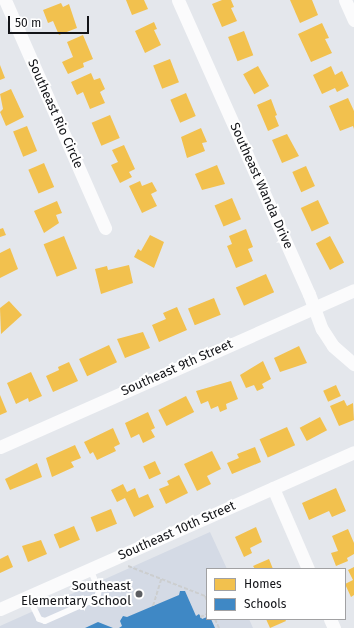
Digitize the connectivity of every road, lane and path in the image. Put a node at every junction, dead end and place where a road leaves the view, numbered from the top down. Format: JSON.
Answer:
{"nodes":[{"id":1,"x":4,"y":0,"type":"edge"},
{"id":2,"x":178,"y":0,"type":"edge"},
{"id":3,"x":345,"y":0,"type":"edge"},
{"id":4,"x":0,"y":3,"type":"edge"},
{"id":5,"x":354,"y":20,"type":"edge"},
{"id":6,"x":105,"y":228,"type":"dead end"},
{"id":7,"x":354,"y":290,"type":"edge"},
{"id":8,"x":312,"y":308,"type":"junction"},
{"id":9,"x":354,"y":364,"type":"edge"},
{"id":10,"x":0,"y":446,"type":"edge"},
{"id":11,"x":354,"y":452,"type":"edge"},
{"id":12,"x":273,"y":488,"type":"junction"},
{"id":13,"x":128,"y":566,"type":"dead end"},
{"id":14,"x":308,"y":568,"type":"edge"},
{"id":15,"x":90,"y":569,"type":"junction"},
{"id":16,"x":161,"y":579,"type":"junction"},
{"id":17,"x":183,"y":587,"type":"junction"},
{"id":18,"x":181,"y":592,"type":"dead end"},
{"id":19,"x":28,"y":596,"type":"junction"},
{"id":20,"x":206,"y":598,"type":"edge"},
{"id":21,"x":152,"y":606,"type":"dead end"},
{"id":22,"x":0,"y":609,"type":"edge"},
{"id":23,"x":206,"y":614,"type":"edge"},
{"id":24,"x":200,"y":617,"type":"dead end"}],
"edges":[{"from":1,"to":4,"type":"street"},
{"from":1,"to":6,"type":"street","name":"Southeast Rio Circle"},
{"from":2,"to":8,"type":"street","name":"Southeast Wanda Drive"},
{"from":3,"to":5,"type":"street"},
{"from":7,"to":8,"type":"street","name":"Southeast 9th Street"},
{"from":8,"to":9,"type":"street","name":"Southeast Wanda Drive"},
{"from":8,"to":10,"type":"street","name":"Southeast 9th Street"},
{"from":11,"to":12,"type":"street","name":"Southeast 10th Street"},
{"from":12,"to":14,"type":"street"},
{"from":12,"to":15,"type":"street","name":"Southeast 10th Street"},
{"from":13,"to":16,"type":"path"},
{"from":15,"to":19,"type":"street","name":"Southeast 10th Street"},
{"from":15,"to":19,"type":"lane"},
{"from":16,"to":17,"type":"path"},
{"from":16,"to":21,"type":"path"},
{"from":17,"to":18,"type":"path"},
{"from":17,"to":20,"type":"path"},
{"from":19,"to":22,"type":"street","name":"Southeast 10th Street"},
{"from":23,"to":24,"type":"path"}]}
